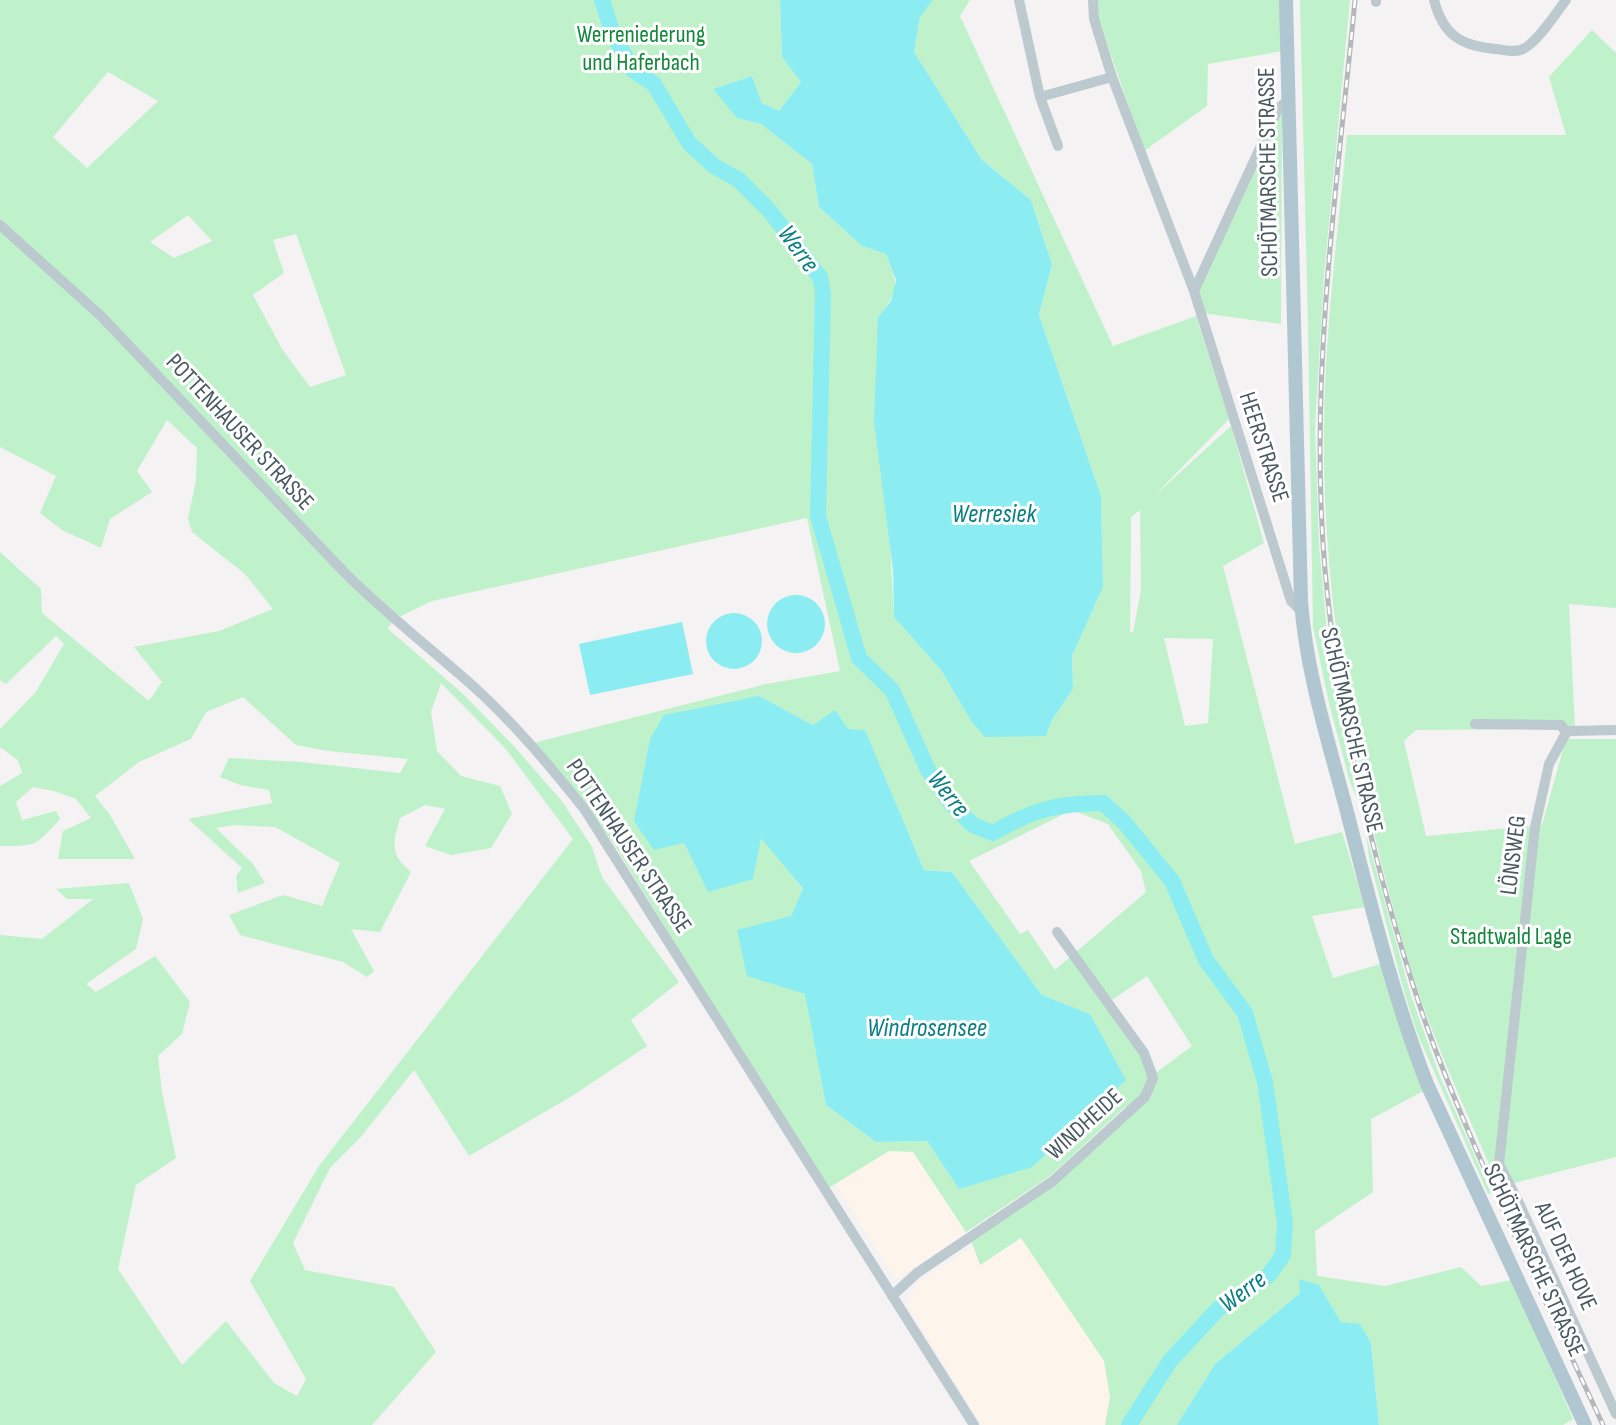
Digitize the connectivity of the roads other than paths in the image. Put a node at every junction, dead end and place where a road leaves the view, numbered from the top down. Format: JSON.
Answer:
{"nodes":[{"id":1,"x":1020,"y":0,"type":"edge"},
{"id":2,"x":1093,"y":0,"type":"edge"},
{"id":3,"x":1286,"y":0,"type":"edge"},
{"id":4,"x":1434,"y":0,"type":"edge"},
{"id":5,"x":1566,"y":0,"type":"edge"},
{"id":6,"x":1112,"y":77,"type":"junction"},
{"id":7,"x":1040,"y":97,"type":"junction"},
{"id":8,"x":1289,"y":99,"type":"junction"},
{"id":9,"x":1058,"y":146,"type":"dead end"},
{"id":10,"x":0,"y":225,"type":"edge"},
{"id":11,"x":1194,"y":291,"type":"junction"},
{"id":12,"x":1302,"y":612,"type":"junction"},
{"id":13,"x":1475,"y":724,"type":"dead end"},
{"id":14,"x":1616,"y":730,"type":"edge"},
{"id":15,"x":1566,"y":733,"type":"junction"},
{"id":16,"x":1057,"y":932,"type":"dead end"},
{"id":17,"x":1499,"y":1153,"type":"joint"},
{"id":18,"x":892,"y":1296,"type":"junction"},
{"id":19,"x":1612,"y":1394,"type":"edge"},
{"id":20,"x":1616,"y":1414,"type":"edge"},
{"id":21,"x":974,"y":1425,"type":"edge"},
{"id":22,"x":1586,"y":1425,"type":"edge"}],
"edges":[{"from":1,"to":7,"type":"street"},
{"from":2,"to":6,"type":"street","name":"HEERSTRASSE"},
{"from":3,"to":8,"type":"main road","name":"SCHÖTMARSCHE STRASSE"},
{"from":4,"to":5,"type":"street"},
{"from":6,"to":7,"type":"street"},
{"from":6,"to":11,"type":"street","name":"HEERSTRASSE"},
{"from":7,"to":9,"type":"street"},
{"from":8,"to":11,"type":"street"},
{"from":8,"to":12,"type":"main road","name":"SCHÖTMARSCHE STRASSE"},
{"from":10,"to":18,"type":"street","name":"POTTENHAUSER STRASSE"},
{"from":11,"to":12,"type":"street","name":"HEERSTRASSE"},
{"from":12,"to":22,"type":"main road","name":"SCHÖTMARSCHE STRASSE"},
{"from":13,"to":15,"type":"street"},
{"from":14,"to":15,"type":"street"},
{"from":15,"to":17,"type":"street","name":"LÖNSWEG"},
{"from":16,"to":18,"type":"street","name":"WINDHEIDE"},
{"from":17,"to":19,"type":"street","name":"AUF DER HOVE"},
{"from":18,"to":21,"type":"street","name":"POTTENHAUSER STRASSE"},
{"from":19,"to":20,"type":"street","name":"AUF DER HOVE"}]}
